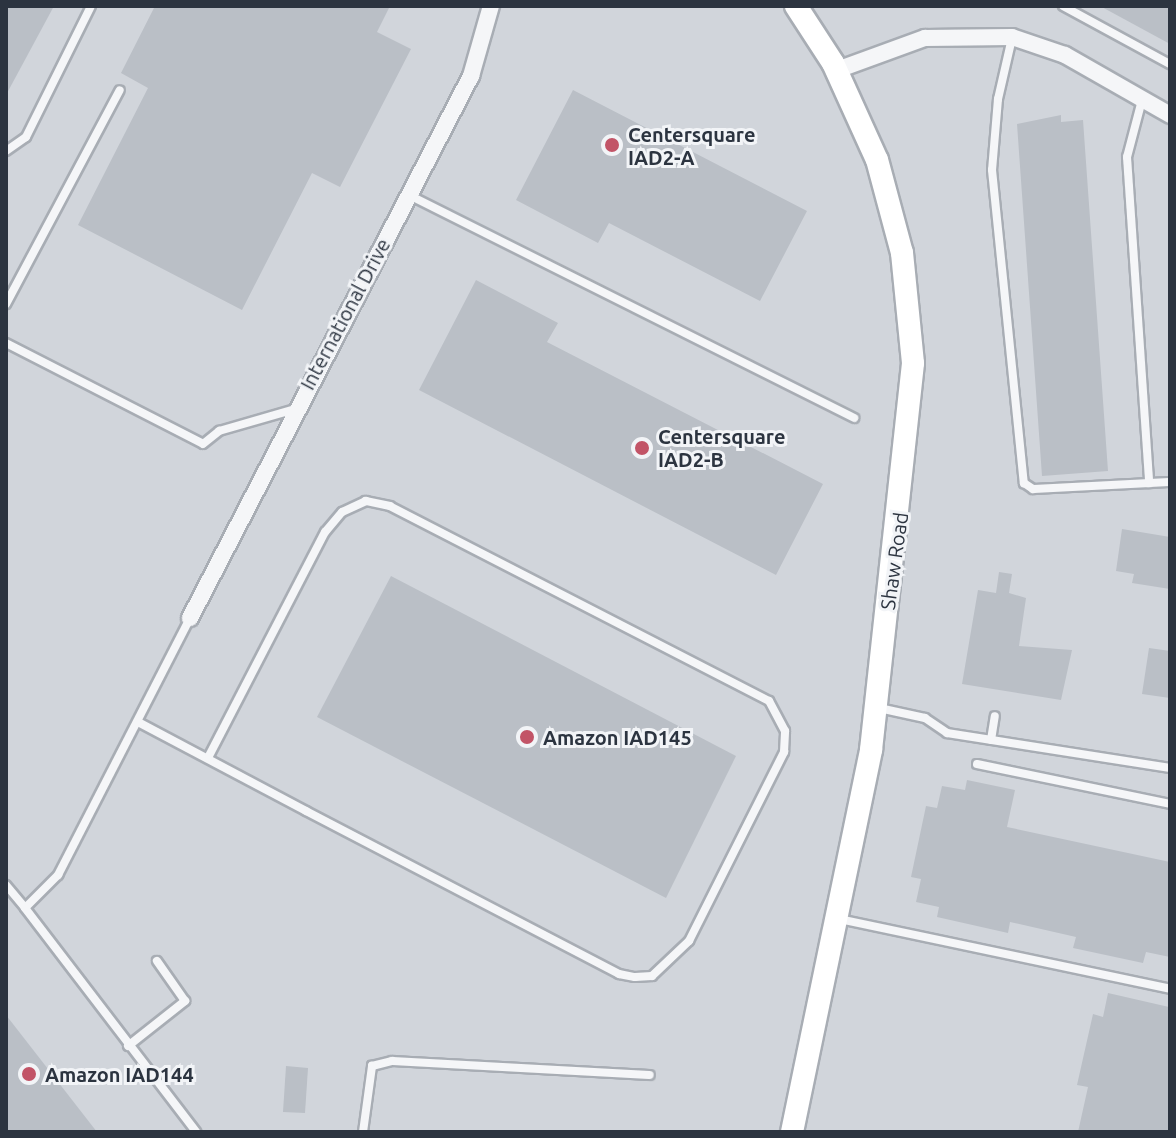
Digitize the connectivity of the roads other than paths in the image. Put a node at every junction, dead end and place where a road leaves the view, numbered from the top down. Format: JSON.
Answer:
{"nodes":[{"id":1,"x":91,"y":6,"type":"edge"},
{"id":2,"x":491,"y":6,"type":"edge"},
{"id":3,"x":796,"y":6,"type":"edge"},
{"id":4,"x":1063,"y":6,"type":"edge"},
{"id":5,"x":1012,"y":37,"type":"junction"},
{"id":6,"x":1170,"y":64,"type":"edge"},
{"id":7,"x":837,"y":70,"type":"junction"},
{"id":8,"x":120,"y":90,"type":"dead end"},
{"id":9,"x":1142,"y":99,"type":"junction"},
{"id":10,"x":1170,"y":115,"type":"edge"},
{"id":11,"x":6,"y":151,"type":"edge"},
{"id":12,"x":408,"y":194,"type":"junction"},
{"id":13,"x":6,"y":304,"type":"edge"},
{"id":14,"x":6,"y":343,"type":"edge"},
{"id":15,"x":295,"y":409,"type":"junction"},
{"id":16,"x":854,"y":418,"type":"dead end"},
{"id":17,"x":1170,"y":482,"type":"edge"},
{"id":18,"x":1149,"y":483,"type":"junction"},
{"id":19,"x":190,"y":618,"type":"joint"},
{"id":20,"x":876,"y":707,"type":"junction"},
{"id":21,"x":995,"y":716,"type":"dead end"},
{"id":22,"x":138,"y":722,"type":"junction"},
{"id":23,"x":991,"y":740,"type":"junction"},
{"id":24,"x":208,"y":758,"type":"junction"},
{"id":25,"x":977,"y":764,"type":"dead end"},
{"id":26,"x":1170,"y":768,"type":"edge"},
{"id":27,"x":1170,"y":804,"type":"edge"},
{"id":28,"x":6,"y":885,"type":"edge"},
{"id":29,"x":25,"y":908,"type":"junction"},
{"id":30,"x":839,"y":919,"type":"junction"},
{"id":31,"x":157,"y":961,"type":"dead end"},
{"id":32,"x":1170,"y":989,"type":"edge"},
{"id":33,"x":128,"y":1046,"type":"junction"},
{"id":34,"x":650,"y":1075,"type":"dead end"},
{"id":35,"x":794,"y":1131,"type":"edge"},
{"id":36,"x":196,"y":1132,"type":"edge"},
{"id":37,"x":363,"y":1132,"type":"edge"}],
"edges":[{"from":1,"to":11,"type":"lane"},
{"from":2,"to":12,"type":"street","name":"International Drive"},
{"from":3,"to":7,"type":"main road","name":"Shaw Road"},
{"from":4,"to":6,"type":"lane"},
{"from":5,"to":7,"type":"street"},
{"from":5,"to":9,"type":"street"},
{"from":5,"to":18,"type":"lane"},
{"from":7,"to":20,"type":"main road","name":"Shaw Road"},
{"from":8,"to":13,"type":"lane"},
{"from":9,"to":10,"type":"street"},
{"from":9,"to":18,"type":"lane"},
{"from":12,"to":15,"type":"street","name":"International Drive"},
{"from":12,"to":16,"type":"lane"},
{"from":14,"to":15,"type":"lane"},
{"from":15,"to":19,"type":"street","name":"International Drive"},
{"from":17,"to":18,"type":"lane"},
{"from":19,"to":22,"type":"lane"},
{"from":20,"to":23,"type":"lane"},
{"from":20,"to":30,"type":"main road","name":"Shaw Road"},
{"from":21,"to":23,"type":"lane"},
{"from":22,"to":24,"type":"lane"},
{"from":22,"to":29,"type":"lane"},
{"from":23,"to":26,"type":"lane"},
{"from":24,"to":24,"type":"lane"},
{"from":25,"to":27,"type":"lane"},
{"from":28,"to":29,"type":"lane"},
{"from":29,"to":33,"type":"lane"},
{"from":30,"to":32,"type":"lane"},
{"from":30,"to":35,"type":"main road","name":"Shaw Road"},
{"from":31,"to":33,"type":"lane"},
{"from":33,"to":36,"type":"lane"},
{"from":34,"to":37,"type":"lane"}]}
